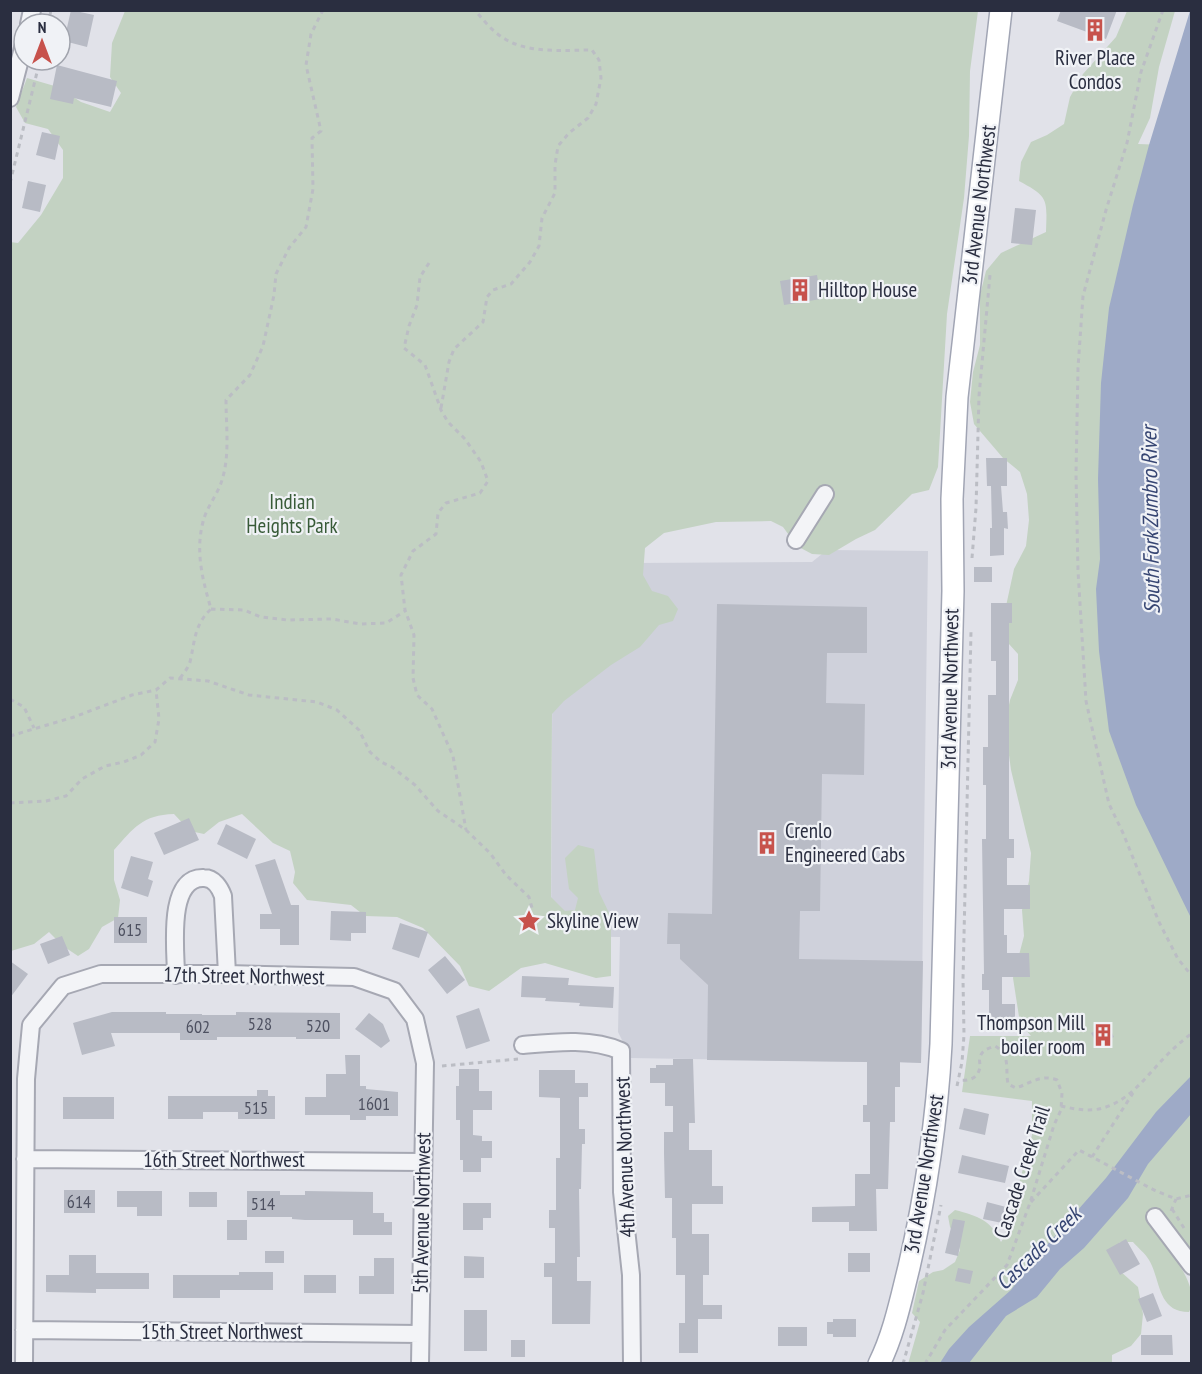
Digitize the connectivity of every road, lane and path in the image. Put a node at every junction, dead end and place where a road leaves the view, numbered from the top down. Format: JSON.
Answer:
{"nodes":[{"id":1,"x":323,"y":10,"type":"edge"},
{"id":2,"x":475,"y":10,"type":"edge"},
{"id":3,"x":1001,"y":10,"type":"edge"},
{"id":4,"x":1163,"y":10,"type":"edge"},
{"id":5,"x":17,"y":72,"type":"edge"},
{"id":6,"x":37,"y":72,"type":"edge"},
{"id":7,"x":10,"y":98,"type":"edge"},
{"id":8,"x":10,"y":183,"type":"edge"},
{"id":9,"x":429,"y":263,"type":"dead end"},
{"id":10,"x":991,"y":268,"type":"dead end"},
{"id":11,"x":441,"y":410,"type":"junction"},
{"id":12,"x":825,"y":494,"type":"dead end"},
{"id":13,"x":796,"y":540,"type":"dead end"},
{"id":14,"x":971,"y":565,"type":"dead end"},
{"id":15,"x":211,"y":609,"type":"junction"},
{"id":16,"x":405,"y":610,"type":"junction"},
{"id":17,"x":971,"y":629,"type":"dead end"},
{"id":18,"x":180,"y":678,"type":"junction"},
{"id":19,"x":156,"y":690,"type":"junction"},
{"id":20,"x":10,"y":699,"type":"edge"},
{"id":21,"x":34,"y":728,"type":"junction"},
{"id":22,"x":10,"y":736,"type":"edge"},
{"id":23,"x":10,"y":803,"type":"edge"},
{"id":24,"x":466,"y":830,"type":"junction"},
{"id":25,"x":528,"y":919,"type":"dead end"},
{"id":26,"x":227,"y":974,"type":"junction"},
{"id":27,"x":176,"y":975,"type":"junction"},
{"id":28,"x":1191,"y":976,"type":"edge"},
{"id":29,"x":1191,"y":1033,"type":"edge"},
{"id":30,"x":523,"y":1052,"type":"joint"},
{"id":31,"x":434,"y":1064,"type":"junction"},
{"id":32,"x":1134,"y":1091,"type":"junction"},
{"id":33,"x":1061,"y":1106,"type":"junction"},
{"id":34,"x":1094,"y":1158,"type":"junction"},
{"id":35,"x":25,"y":1159,"type":"junction"},
{"id":36,"x":423,"y":1162,"type":"junction"},
{"id":37,"x":1191,"y":1195,"type":"edge"},
{"id":38,"x":1030,"y":1203,"type":"junction"},
{"id":39,"x":1172,"y":1209,"type":"dead end"},
{"id":40,"x":1155,"y":1217,"type":"dead end"},
{"id":41,"x":1185,"y":1228,"type":"dead end"},
{"id":42,"x":1191,"y":1266,"type":"edge"},
{"id":43,"x":24,"y":1330,"type":"junction"},
{"id":44,"x":420,"y":1334,"type":"junction"},
{"id":45,"x":24,"y":1364,"type":"edge"},
{"id":46,"x":420,"y":1364,"type":"edge"},
{"id":47,"x":632,"y":1364,"type":"edge"},
{"id":48,"x":879,"y":1364,"type":"edge"},
{"id":49,"x":925,"y":1364,"type":"edge"}],
"edges":[{"from":1,"to":15,"type":"path"},
{"from":2,"to":11,"type":"path"},
{"from":3,"to":48,"type":"main road","name":"3rd Avenue Northwest"},
{"from":4,"to":28,"type":"path"},
{"from":5,"to":7,"type":"street"},
{"from":6,"to":8,"type":"path"},
{"from":9,"to":11,"type":"path"},
{"from":10,"to":14,"type":"path"},
{"from":11,"to":16,"type":"path"},
{"from":12,"to":13,"type":"street"},
{"from":15,"to":16,"type":"path"},
{"from":15,"to":18,"type":"path"},
{"from":16,"to":24,"type":"path"},
{"from":17,"to":33,"type":"path","name":"Cascade Creek Trail"},
{"from":18,"to":19,"type":"path"},
{"from":18,"to":24,"type":"path"},
{"from":19,"to":21,"type":"path"},
{"from":19,"to":23,"type":"path"},
{"from":20,"to":21,"type":"path"},
{"from":21,"to":22,"type":"path"},
{"from":24,"to":25,"type":"path"},
{"from":26,"to":27,"type":"street","name":"17th Street Northwest"},
{"from":26,"to":27,"type":"street"},
{"from":26,"to":31,"type":"street","name":"17th Street Northwest"},
{"from":27,"to":35,"type":"street","name":"17th Street Northwest"},
{"from":29,"to":32,"type":"path"},
{"from":30,"to":31,"type":"path"},
{"from":30,"to":47,"type":"street","name":"4th Avenue Northwest"},
{"from":31,"to":36,"type":"street","name":"5th Avenue Northwest"},
{"from":32,"to":33,"type":"path"},
{"from":32,"to":34,"type":"path"},
{"from":33,"to":38,"type":"path","name":"Cascade Creek Trail"},
{"from":34,"to":37,"type":"path"},
{"from":34,"to":38,"type":"path"},
{"from":35,"to":36,"type":"street","name":"16th Street Northwest"},
{"from":35,"to":43,"type":"street"},
{"from":36,"to":44,"type":"street","name":"5th Avenue Northwest"},
{"from":38,"to":49,"type":"path","name":"Cascade Creek Trail"},
{"from":39,"to":41,"type":"path"},
{"from":40,"to":42,"type":"street"},
{"from":43,"to":44,"type":"street","name":"15th Street Northwest"},
{"from":43,"to":45,"type":"street"},
{"from":44,"to":46,"type":"street","name":"5th Avenue Northwest"}]}
